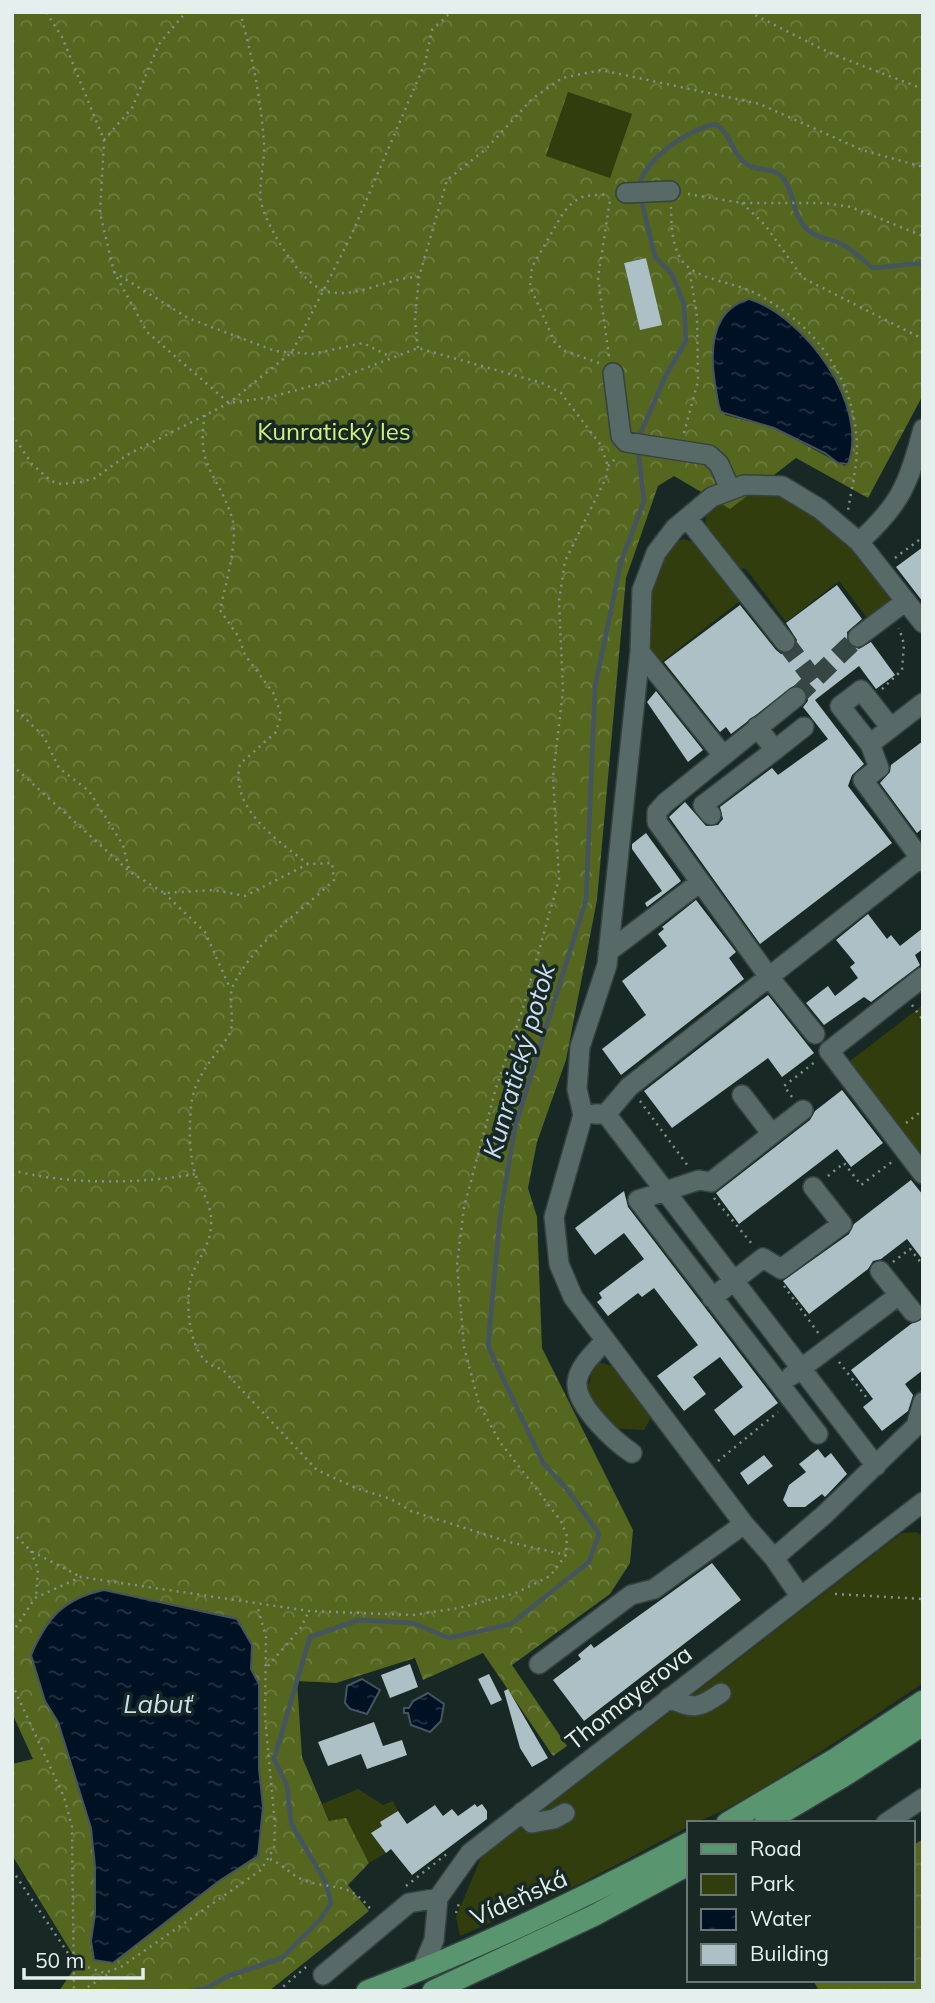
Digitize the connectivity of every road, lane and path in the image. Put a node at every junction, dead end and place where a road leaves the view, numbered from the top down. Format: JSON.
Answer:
{"nodes":[{"id":1,"x":46,"y":12,"type":"edge"},
{"id":2,"x":186,"y":12,"type":"edge"},
{"id":3,"x":240,"y":12,"type":"edge"},
{"id":4,"x":451,"y":12,"type":"edge"},
{"id":5,"x":749,"y":12,"type":"edge"},
{"id":6,"x":923,"y":89,"type":"edge"},
{"id":7,"x":104,"y":140,"type":"junction"},
{"id":8,"x":923,"y":167,"type":"edge"},
{"id":9,"x":661,"y":190,"type":"junction"},
{"id":10,"x":619,"y":193,"type":"junction"},
{"id":11,"x":742,"y":203,"type":"junction"},
{"id":12,"x":923,"y":236,"type":"edge"},
{"id":13,"x":689,"y":268,"type":"junction"},
{"id":14,"x":114,"y":271,"type":"junction"},
{"id":15,"x":419,"y":277,"type":"junction"},
{"id":16,"x":325,"y":291,"type":"junction"},
{"id":17,"x":923,"y":339,"type":"edge"},
{"id":18,"x":418,"y":348,"type":"junction"},
{"id":19,"x":292,"y":352,"type":"junction"},
{"id":20,"x":391,"y":356,"type":"junction"},
{"id":21,"x":613,"y":373,"type":"junction"},
{"id":22,"x":229,"y":403,"type":"junction"},
{"id":23,"x":205,"y":415,"type":"junction"},
{"id":24,"x":923,"y":429,"type":"edge"},
{"id":25,"x":12,"y":434,"type":"edge"},
{"id":26,"x":680,"y":450,"type":"junction"},
{"id":27,"x":917,"y":475,"type":"edge"},
{"id":28,"x":730,"y":489,"type":"junction"},
{"id":29,"x":687,"y":518,"type":"junction"},
{"id":30,"x":853,"y":537,"type":"junction"},
{"id":31,"x":923,"y":537,"type":"edge"},
{"id":32,"x":881,"y":568,"type":"junction"},
{"id":33,"x":906,"y":601,"type":"junction"},
{"id":34,"x":890,"y":613,"type":"junction"},
{"id":35,"x":923,"y":623,"type":"edge"},
{"id":36,"x":858,"y":637,"type":"tunnel mouth"},
{"id":37,"x":785,"y":642,"type":"tunnel mouth"},
{"id":38,"x":640,"y":652,"type":"junction"},
{"id":39,"x":796,"y":697,"type":"tunnel mouth"},
{"id":40,"x":869,"y":700,"type":"junction"},
{"id":41,"x":923,"y":704,"type":"edge"},
{"id":42,"x":12,"y":705,"type":"edge"},
{"id":43,"x":757,"y":727,"type":"junction"},
{"id":44,"x":804,"y":727,"type":"dead end"},
{"id":45,"x":891,"y":728,"type":"junction"},
{"id":46,"x":870,"y":744,"type":"junction"},
{"id":47,"x":775,"y":750,"type":"junction"},
{"id":48,"x":722,"y":754,"type":"junction"},
{"id":49,"x":12,"y":765,"type":"edge"},
{"id":50,"x":711,"y":815,"type":"dead end"},
{"id":51,"x":921,"y":860,"type":"edge"},
{"id":52,"x":308,"y":864,"type":"junction"},
{"id":53,"x":130,"y":872,"type":"junction"},
{"id":54,"x":699,"y":883,"type":"junction"},
{"id":55,"x":164,"y":893,"type":"junction"},
{"id":56,"x":608,"y":951,"type":"junction"},
{"id":57,"x":769,"y":977,"type":"junction"},
{"id":58,"x":923,"y":977,"type":"edge"},
{"id":59,"x":231,"y":990,"type":"junction"},
{"id":60,"x":815,"y":1034,"type":"dead end"},
{"id":61,"x":824,"y":1055,"type":"dead end"},
{"id":62,"x":784,"y":1086,"type":"dead end"},
{"id":63,"x":629,"y":1087,"type":"junction"},
{"id":64,"x":742,"y":1095,"type":"dead end"},
{"id":65,"x":803,"y":1110,"type":"dead end"},
{"id":66,"x":606,"y":1114,"type":"junction"},
{"id":67,"x":583,"y":1115,"type":"junction"},
{"id":68,"x":772,"y":1134,"type":"junction"},
{"id":69,"x":901,"y":1154,"type":"dead end"},
{"id":70,"x":12,"y":1170,"type":"edge"},
{"id":71,"x":195,"y":1174,"type":"junction"},
{"id":72,"x":923,"y":1174,"type":"edge"},
{"id":73,"x":699,"y":1180,"type":"junction"},
{"id":74,"x":813,"y":1187,"type":"joint"},
{"id":75,"x":665,"y":1190,"type":"junction"},
{"id":76,"x":910,"y":1249,"type":"dead end"},
{"id":77,"x":763,"y":1258,"type":"junction"},
{"id":78,"x":923,"y":1265,"type":"edge"},
{"id":79,"x":880,"y":1272,"type":"dead end"},
{"id":80,"x":734,"y":1281,"type":"junction"},
{"id":81,"x":899,"y":1296,"type":"junction"},
{"id":82,"x":712,"y":1298,"type":"junction"},
{"id":83,"x":913,"y":1312,"type":"dead end"},
{"id":84,"x":604,"y":1342,"type":"junction"},
{"id":85,"x":829,"y":1350,"type":"junction"},
{"id":86,"x":802,"y":1370,"type":"junction"},
{"id":87,"x":779,"y":1383,"type":"junction"},
{"id":88,"x":867,"y":1398,"type":"dead end"},
{"id":89,"x":792,"y":1400,"type":"junction"},
{"id":90,"x":923,"y":1402,"type":"edge"},
{"id":91,"x":818,"y":1434,"type":"dead end"},
{"id":92,"x":632,"y":1453,"type":"dead end"},
{"id":93,"x":876,"y":1466,"type":"junction"},
{"id":94,"x":704,"y":1472,"type":"junction"},
{"id":95,"x":920,"y":1510,"type":"edge"},
{"id":96,"x":744,"y":1524,"type":"junction"},
{"id":97,"x":12,"y":1532,"type":"edge"},
{"id":98,"x":32,"y":1551,"type":"junction"},
{"id":99,"x":566,"y":1555,"type":"junction"},
{"id":100,"x":774,"y":1558,"type":"junction"},
{"id":101,"x":81,"y":1577,"type":"junction"},
{"id":102,"x":806,"y":1592,"type":"junction"},
{"id":103,"x":35,"y":1598,"type":"junction"},
{"id":104,"x":923,"y":1599,"type":"edge"},
{"id":105,"x":257,"y":1605,"type":"junction"},
{"id":106,"x":309,"y":1611,"type":"junction"},
{"id":107,"x":12,"y":1633,"type":"edge"},
{"id":108,"x":539,"y":1664,"type":"dead end"},
{"id":109,"x":268,"y":1666,"type":"junction"},
{"id":110,"x":12,"y":1684,"type":"edge"},
{"id":111,"x":721,"y":1693,"type":"dead end"},
{"id":112,"x":669,"y":1698,"type":"junction"},
{"id":113,"x":923,"y":1701,"type":"edge"},
{"id":114,"x":923,"y":1725,"type":"edge"},
{"id":115,"x":923,"y":1798,"type":"edge"},
{"id":116,"x":522,"y":1812,"type":"junction"},
{"id":117,"x":565,"y":1813,"type":"dead end"},
{"id":118,"x":730,"y":1821,"type":"edge"},
{"id":119,"x":768,"y":1821,"type":"edge"},
{"id":120,"x":889,"y":1821,"type":"edge"},
{"id":121,"x":687,"y":1844,"type":"edge"},
{"id":122,"x":270,"y":1859,"type":"junction"},
{"id":123,"x":687,"y":1866,"type":"edge"},
{"id":124,"x":12,"y":1870,"type":"edge"},
{"id":125,"x":464,"y":1890,"type":"dead end"},
{"id":126,"x":438,"y":1898,"type":"junction"},
{"id":127,"x":373,"y":1912,"type":"dead end"},
{"id":128,"x":453,"y":1920,"type":"dead end"},
{"id":129,"x":74,"y":1962,"type":"junction"},
{"id":130,"x":316,"y":1970,"type":"joint"},
{"id":131,"x":421,"y":1970,"type":"junction"},
{"id":132,"x":111,"y":1973,"type":"junction"},
{"id":133,"x":74,"y":1991,"type":"edge"},
{"id":134,"x":82,"y":1991,"type":"edge"},
{"id":135,"x":278,"y":1991,"type":"edge"},
{"id":136,"x":367,"y":1991,"type":"edge"},
{"id":137,"x":433,"y":1991,"type":"edge"}],
"edges":[{"from":1,"to":7,"type":"path"},
{"from":2,"to":7,"type":"path"},
{"from":3,"to":16,"type":"path"},
{"from":4,"to":16,"type":"path"},
{"from":5,"to":6,"type":"path"},
{"from":7,"to":14,"type":"path"},
{"from":8,"to":15,"type":"path"},
{"from":9,"to":10,"type":"street"},
{"from":9,"to":11,"type":"path"},
{"from":9,"to":13,"type":"path"},
{"from":10,"to":21,"type":"path"},
{"from":10,"to":21,"type":"path"},
{"from":11,"to":12,"type":"path"},
{"from":11,"to":17,"type":"path"},
{"from":13,"to":26,"type":"path"},
{"from":13,"to":30,"type":"path"},
{"from":14,"to":19,"type":"path"},
{"from":14,"to":22,"type":"path"},
{"from":15,"to":16,"type":"path"},
{"from":15,"to":18,"type":"path"},
{"from":16,"to":19,"type":"path"},
{"from":18,"to":20,"type":"path"},
{"from":18,"to":99,"type":"path"},
{"from":19,"to":20,"type":"path"},
{"from":19,"to":22,"type":"path"},
{"from":20,"to":22,"type":"path"},
{"from":21,"to":26,"type":"street"},
{"from":22,"to":23,"type":"path"},
{"from":23,"to":25,"type":"path"},
{"from":23,"to":52,"type":"path"},
{"from":24,"to":27,"type":"street"},
{"from":26,"to":28,"type":"street"},
{"from":27,"to":30,"type":"street"},
{"from":28,"to":29,"type":"street"},
{"from":28,"to":30,"type":"street"},
{"from":29,"to":37,"type":"street"},
{"from":29,"to":38,"type":"street"},
{"from":30,"to":32,"type":"street"},
{"from":31,"to":32,"type":"path"},
{"from":32,"to":33,"type":"street"},
{"from":33,"to":34,"type":"street"},
{"from":33,"to":35,"type":"street"},
{"from":34,"to":36,"type":"street"},
{"from":34,"to":40,"type":"path"},
{"from":38,"to":48,"type":"street"},
{"from":38,"to":56,"type":"street"},
{"from":39,"to":43,"type":"street"},
{"from":40,"to":45,"type":"street"},
{"from":40,"to":46,"type":"street"},
{"from":41,"to":45,"type":"street"},
{"from":42,"to":53,"type":"path"},
{"from":43,"to":47,"type":"street"},
{"from":43,"to":48,"type":"street"},
{"from":44,"to":47,"type":"street"},
{"from":45,"to":46,"type":"street"},
{"from":46,"to":51,"type":"street"},
{"from":47,"to":50,"type":"street"},
{"from":48,"to":54,"type":"street"},
{"from":49,"to":53,"type":"path"},
{"from":51,"to":57,"type":"street"},
{"from":52,"to":55,"type":"path"},
{"from":52,"to":59,"type":"path"},
{"from":53,"to":55,"type":"path"},
{"from":54,"to":56,"type":"street"},
{"from":54,"to":57,"type":"street"},
{"from":55,"to":59,"type":"path"},
{"from":56,"to":67,"type":"street"},
{"from":57,"to":60,"type":"street"},
{"from":57,"to":63,"type":"street"},
{"from":58,"to":72,"type":"street"},
{"from":59,"to":71,"type":"path"},
{"from":61,"to":62,"type":"path"},
{"from":63,"to":66,"type":"street"},
{"from":63,"to":73,"type":"path"},
{"from":64,"to":68,"type":"street"},
{"from":65,"to":68,"type":"street"},
{"from":66,"to":67,"type":"street"},
{"from":66,"to":75,"type":"street"},
{"from":67,"to":84,"type":"street"},
{"from":68,"to":73,"type":"street"},
{"from":69,"to":74,"type":"path"},
{"from":70,"to":71,"type":"path"},
{"from":71,"to":99,"type":"path"},
{"from":73,"to":75,"type":"street"},
{"from":73,"to":77,"type":"path"},
{"from":74,"to":77,"type":"street"},
{"from":75,"to":80,"type":"street"},
{"from":75,"to":82,"type":"street"},
{"from":76,"to":78,"type":"path"},
{"from":77,"to":80,"type":"street"},
{"from":77,"to":85,"type":"path"},
{"from":79,"to":81,"type":"street"},
{"from":80,"to":82,"type":"street"},
{"from":80,"to":86,"type":"street"},
{"from":81,"to":83,"type":"street"},
{"from":81,"to":85,"type":"street"},
{"from":82,"to":87,"type":"street"},
{"from":84,"to":92,"type":"street"},
{"from":84,"to":94,"type":"street"},
{"from":85,"to":86,"type":"street"},
{"from":85,"to":88,"type":"path"},
{"from":86,"to":87,"type":"street"},
{"from":86,"to":93,"type":"street"},
{"from":87,"to":89,"type":"street"},
{"from":89,"to":91,"type":"street"},
{"from":89,"to":94,"type":"path"},
{"from":90,"to":93,"type":"street"},
{"from":93,"to":100,"type":"street"},
{"from":94,"to":96,"type":"street"},
{"from":95,"to":102,"type":"street","name":"Thomayerova"},
{"from":96,"to":100,"type":"street"},
{"from":96,"to":108,"type":"street"},
{"from":97,"to":98,"type":"path"},
{"from":98,"to":101,"type":"path"},
{"from":98,"to":103,"type":"path"},
{"from":99,"to":106,"type":"path"},
{"from":100,"to":102,"type":"street"},
{"from":101,"to":103,"type":"path"},
{"from":101,"to":105,"type":"path"},
{"from":102,"to":104,"type":"path"},
{"from":102,"to":112,"type":"street","name":"Thomayerova"},
{"from":103,"to":107,"type":"path"},
{"from":105,"to":106,"type":"path"},
{"from":105,"to":109,"type":"path"},
{"from":106,"to":109,"type":"path"},
{"from":109,"to":122,"type":"path"},
{"from":110,"to":129,"type":"path"},
{"from":111,"to":112,"type":"street"},
{"from":112,"to":116,"type":"street","name":"Thomayerova"},
{"from":113,"to":118,"type":"main road"},
{"from":114,"to":119,"type":"main road"},
{"from":115,"to":120,"type":"street"},
{"from":116,"to":117,"type":"street"},
{"from":116,"to":126,"type":"street","name":"Thomayerova"},
{"from":121,"to":131,"type":"main road","name":"Vídeňská"},
{"from":122,"to":127,"type":"path"},
{"from":122,"to":132,"type":"path"},
{"from":123,"to":137,"type":"main road","name":"Vídeňská"},
{"from":124,"to":129,"type":"path"},
{"from":125,"to":128,"type":"path"},
{"from":126,"to":130,"type":"street"},
{"from":126,"to":131,"type":"street"},
{"from":129,"to":132,"type":"path"},
{"from":129,"to":133,"type":"path"},
{"from":130,"to":135,"type":"path"},
{"from":131,"to":136,"type":"main road","name":"Vídeňská"},
{"from":132,"to":134,"type":"path"}]}
